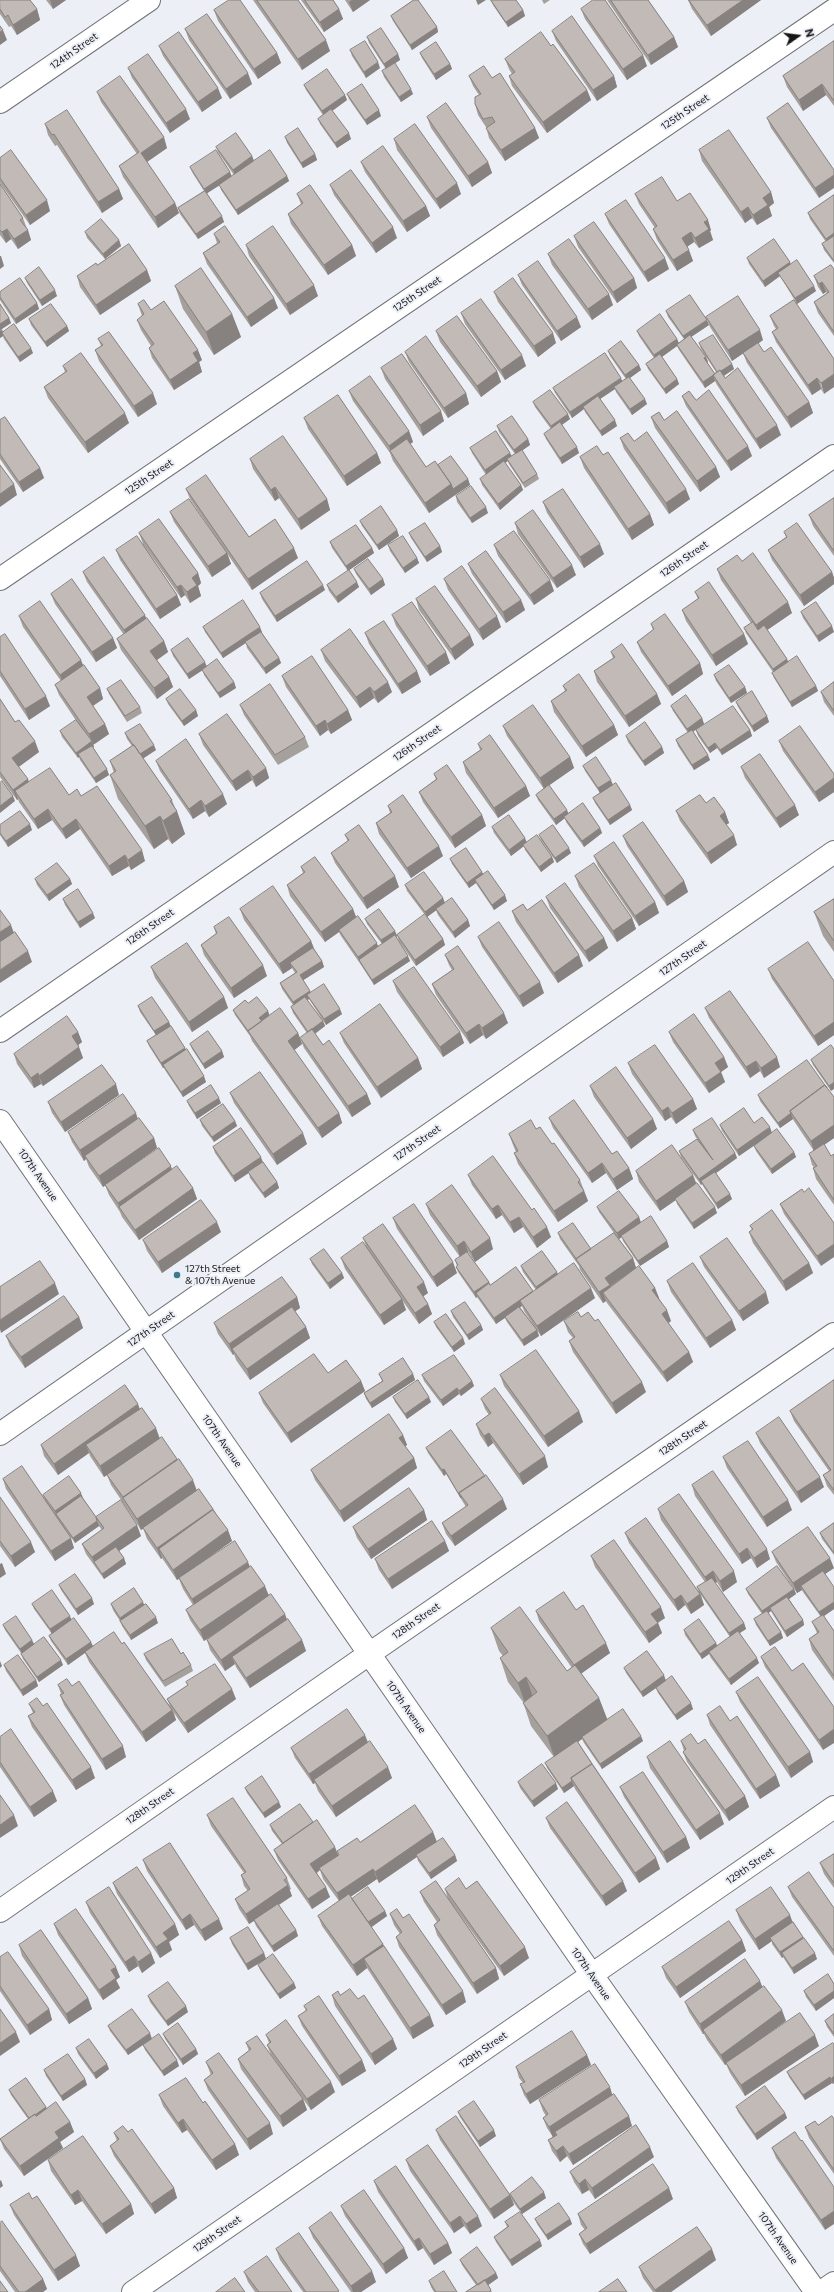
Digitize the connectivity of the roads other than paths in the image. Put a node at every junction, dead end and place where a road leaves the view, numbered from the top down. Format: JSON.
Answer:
{"nodes":[{"id":1,"x":148,"y":0,"type":"edge"},
{"id":2,"x":834,"y":10,"type":"edge"},
{"id":3,"x":0,"y":102,"type":"edge"},
{"id":4,"x":834,"y":456,"type":"edge"},
{"id":5,"x":0,"y":579,"type":"edge"},
{"id":6,"x":834,"y":852,"type":"edge"},
{"id":7,"x":0,"y":1031,"type":"edge"},
{"id":8,"x":0,"y":1121,"type":"edge"},
{"id":9,"x":147,"y":1332,"type":"junction"},
{"id":10,"x":834,"y":1334,"type":"edge"},
{"id":11,"x":0,"y":1434,"type":"edge"},
{"id":12,"x":369,"y":1654,"type":"junction"},
{"id":13,"x":834,"y":1807,"type":"edge"},
{"id":14,"x":0,"y":1911,"type":"edge"},
{"id":15,"x":592,"y":1975,"type":"junction"},
{"id":16,"x":834,"y":2283,"type":"edge"},
{"id":17,"x":133,"y":2292,"type":"edge"},
{"id":18,"x":816,"y":2292,"type":"edge"},
{"id":19,"x":821,"y":2292,"type":"edge"}],
"edges":[{"from":1,"to":3,"type":"street","name":"124th Street"},
{"from":2,"to":5,"type":"street","name":"125th Street"},
{"from":4,"to":7,"type":"street","name":"126th Street"},
{"from":6,"to":9,"type":"street","name":"127th Street"},
{"from":8,"to":9,"type":"street","name":"107th Avenue"},
{"from":9,"to":11,"type":"street","name":"127th Street"},
{"from":9,"to":12,"type":"street","name":"107th Avenue"},
{"from":10,"to":12,"type":"street","name":"128th Street"},
{"from":12,"to":14,"type":"street","name":"128th Street"},
{"from":12,"to":15,"type":"street","name":"107th Avenue"},
{"from":13,"to":15,"type":"street","name":"129th Street"},
{"from":15,"to":17,"type":"street","name":"129th Street"},
{"from":15,"to":18,"type":"street","name":"107th Avenue"},
{"from":16,"to":19,"type":"street"}]}
